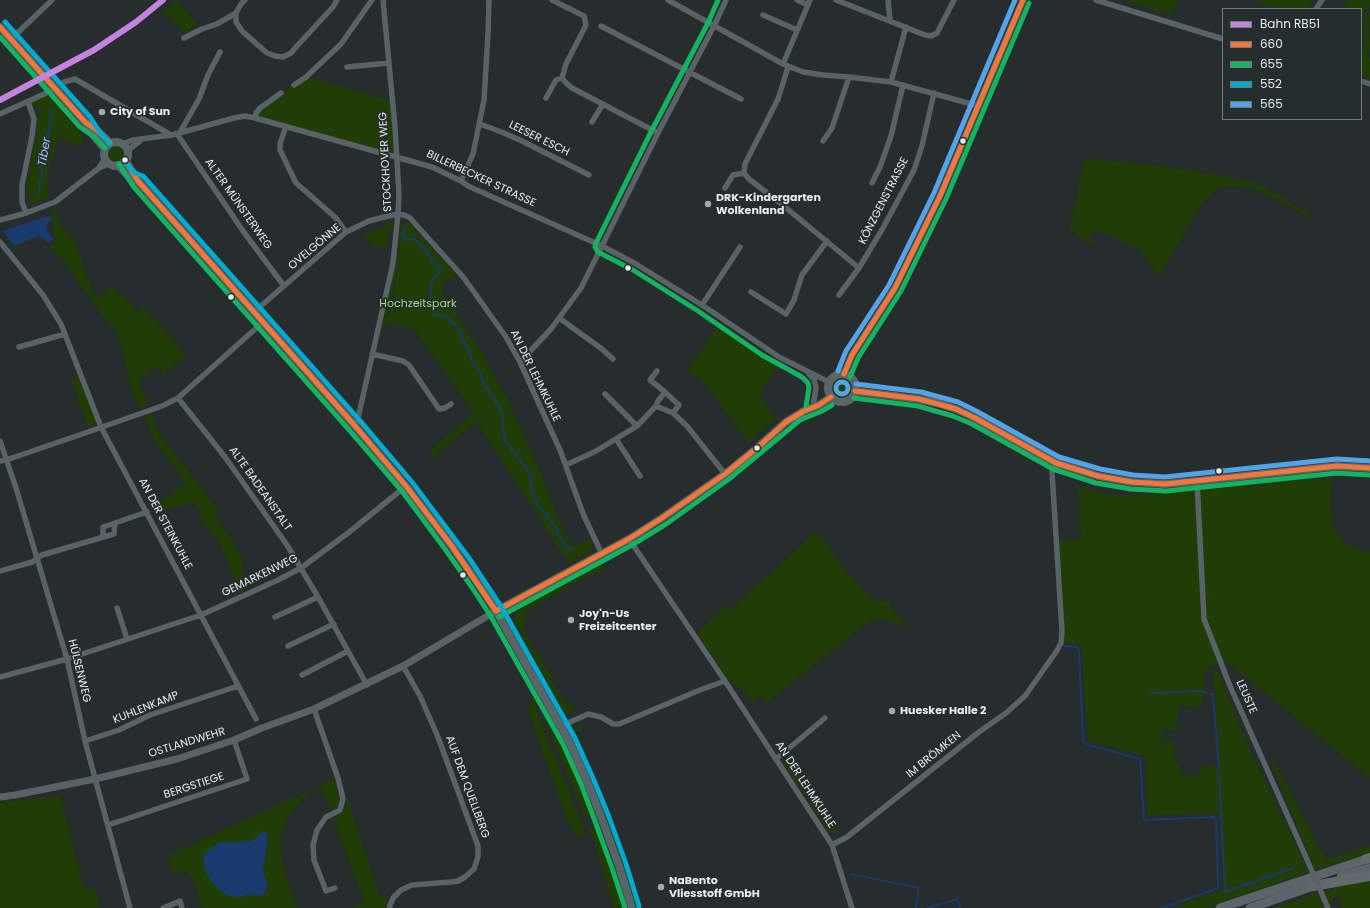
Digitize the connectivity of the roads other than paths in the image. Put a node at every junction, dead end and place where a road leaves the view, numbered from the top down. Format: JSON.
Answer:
{"nodes":[{"id":1,"x":52,"y":0,"type":"edge"},
{"id":2,"x":245,"y":0,"type":"edge"},
{"id":3,"x":337,"y":0,"type":"edge"},
{"id":4,"x":372,"y":0,"type":"edge"},
{"id":5,"x":383,"y":0,"type":"edge"},
{"id":6,"x":488,"y":0,"type":"edge"},
{"id":7,"x":552,"y":0,"type":"edge"},
{"id":8,"x":668,"y":0,"type":"edge"},
{"id":9,"x":726,"y":0,"type":"edge"},
{"id":10,"x":797,"y":0,"type":"edge"},
{"id":11,"x":836,"y":0,"type":"edge"},
{"id":12,"x":888,"y":0,"type":"edge"},
{"id":13,"x":954,"y":0,"type":"edge"},
{"id":14,"x":1023,"y":0,"type":"edge"},
{"id":15,"x":1096,"y":0,"type":"edge"},
{"id":16,"x":809,"y":2,"type":"edge"},
{"id":17,"x":236,"y":14,"type":"junction"},
{"id":18,"x":763,"y":15,"type":"dead end"},
{"id":19,"x":890,"y":21,"type":"junction"},
{"id":20,"x":601,"y":26,"type":"dead end"},
{"id":21,"x":714,"y":26,"type":"junction"},
{"id":22,"x":0,"y":27,"type":"edge"},
{"id":23,"x":906,"y":27,"type":"junction"},
{"id":24,"x":797,"y":30,"type":"junction"},
{"id":25,"x":184,"y":38,"type":"dead end"},
{"id":26,"x":11,"y":39,"type":"junction"},
{"id":27,"x":1222,"y":39,"type":"edge"},
{"id":28,"x":220,"y":52,"type":"dead end"},
{"id":29,"x":389,"y":63,"type":"junction"},
{"id":30,"x":786,"y":66,"type":"junction"},
{"id":31,"x":347,"y":67,"type":"dead end"},
{"id":32,"x":689,"y":73,"type":"junction"},
{"id":33,"x":850,"y":77,"type":"junction"},
{"id":34,"x":562,"y":78,"type":"junction"},
{"id":35,"x":64,"y":82,"type":"dead end"},
{"id":36,"x":891,"y":82,"type":"junction"},
{"id":37,"x":294,"y":85,"type":"dead end"},
{"id":38,"x":903,"y":85,"type":"junction"},
{"id":39,"x":55,"y":89,"type":"junction"},
{"id":40,"x":281,"y":93,"type":"dead end"},
{"id":41,"x":934,"y":93,"type":"junction"},
{"id":42,"x":546,"y":98,"type":"dead end"},
{"id":43,"x":741,"y":98,"type":"dead end"},
{"id":44,"x":28,"y":102,"type":"junction"},
{"id":45,"x":603,"y":104,"type":"junction"},
{"id":46,"x":979,"y":106,"type":"junction"},
{"id":47,"x":0,"y":114,"type":"edge"},
{"id":48,"x":255,"y":118,"type":"junction"},
{"id":49,"x":592,"y":122,"type":"dead end"},
{"id":50,"x":480,"y":124,"type":"junction"},
{"id":51,"x":286,"y":126,"type":"junction"},
{"id":52,"x":658,"y":133,"type":"junction"},
{"id":53,"x":176,"y":134,"type":"junction"},
{"id":54,"x":141,"y":140,"type":"junction"},
{"id":55,"x":823,"y":141,"type":"dead end"},
{"id":56,"x":122,"y":144,"type":"junction"},
{"id":57,"x":107,"y":146,"type":"junction"},
{"id":58,"x":127,"y":151,"type":"junction"},
{"id":59,"x":396,"y":157,"type":"junction"},
{"id":60,"x":126,"y":160,"type":"junction"},
{"id":61,"x":110,"y":163,"type":"junction"},
{"id":62,"x":744,"y":173,"type":"junction"},
{"id":63,"x":589,"y":175,"type":"dead end"},
{"id":64,"x":138,"y":181,"type":"junction"},
{"id":65,"x":461,"y":181,"type":"junction"},
{"id":66,"x":872,"y":182,"type":"dead end"},
{"id":67,"x":725,"y":188,"type":"dead end"},
{"id":68,"x":26,"y":213,"type":"junction"},
{"id":69,"x":398,"y":214,"type":"junction"},
{"id":70,"x":0,"y":220,"type":"edge"},
{"id":71,"x":346,"y":232,"type":"junction"},
{"id":72,"x":827,"y":241,"type":"junction"},
{"id":73,"x":0,"y":242,"type":"edge"},
{"id":74,"x":602,"y":246,"type":"junction"},
{"id":75,"x":740,"y":247,"type":"dead end"},
{"id":76,"x":859,"y":268,"type":"junction"},
{"id":77,"x":284,"y":286,"type":"junction"},
{"id":78,"x":751,"y":292,"type":"dead end"},
{"id":79,"x":839,"y":295,"type":"dead end"},
{"id":80,"x":702,"y":305,"type":"junction"},
{"id":81,"x":254,"y":312,"type":"junction"},
{"id":82,"x":559,"y":318,"type":"junction"},
{"id":83,"x":264,"y":322,"type":"junction"},
{"id":84,"x":65,"y":334,"type":"junction"},
{"id":85,"x":19,"y":347,"type":"dead end"},
{"id":86,"x":372,"y":354,"type":"junction"},
{"id":87,"x":612,"y":359,"type":"dead end"},
{"id":88,"x":520,"y":362,"type":"junction"},
{"id":89,"x":657,"y":371,"type":"dead end"},
{"id":90,"x":806,"y":371,"type":"junction"},
{"id":91,"x":844,"y":374,"type":"junction"},
{"id":92,"x":829,"y":382,"type":"junction"},
{"id":93,"x":855,"y":391,"type":"junction"},
{"id":94,"x":665,"y":392,"type":"junction"},
{"id":95,"x":605,"y":394,"type":"dead end"},
{"id":96,"x":831,"y":397,"type":"junction"},
{"id":97,"x":178,"y":398,"type":"junction"},
{"id":98,"x":451,"y":404,"type":"dead end"},
{"id":99,"x":656,"y":406,"type":"junction"},
{"id":100,"x":813,"y":407,"type":"junction"},
{"id":101,"x":673,"y":414,"type":"junction"},
{"id":102,"x":637,"y":426,"type":"junction"},
{"id":103,"x":101,"y":427,"type":"junction"},
{"id":104,"x":356,"y":427,"type":"junction"},
{"id":105,"x":616,"y":439,"type":"junction"},
{"id":106,"x":0,"y":442,"type":"edge"},
{"id":107,"x":7,"y":459,"type":"junction"},
{"id":108,"x":0,"y":461,"type":"edge"},
{"id":109,"x":1056,"y":463,"type":"junction"},
{"id":110,"x":566,"y":465,"type":"junction"},
{"id":111,"x":1370,"y":468,"type":"edge"},
{"id":112,"x":725,"y":474,"type":"junction"},
{"id":113,"x":640,"y":476,"type":"dead end"},
{"id":114,"x":1197,"y":481,"type":"junction"},
{"id":115,"x":406,"y":486,"type":"junction"},
{"id":116,"x":147,"y":512,"type":"junction"},
{"id":117,"x":115,"y":523,"type":"junction"},
{"id":118,"x":103,"y":537,"type":"junction"},
{"id":119,"x":629,"y":539,"type":"junction"},
{"id":120,"x":602,"y":554,"type":"junction"},
{"id":121,"x":37,"y":559,"type":"junction"},
{"id":122,"x":301,"y":568,"type":"junction"},
{"id":123,"x":0,"y":571,"type":"edge"},
{"id":124,"x":318,"y":597,"type":"junction"},
{"id":125,"x":117,"y":608,"type":"dead end"},
{"id":126,"x":496,"y":611,"type":"junction"},
{"id":127,"x":202,"y":615,"type":"junction"},
{"id":128,"x":275,"y":617,"type":"dead end"},
{"id":129,"x":334,"y":624,"type":"junction"},
{"id":130,"x":127,"y":639,"type":"junction"},
{"id":131,"x":288,"y":646,"type":"dead end"},
{"id":132,"x":348,"y":651,"type":"junction"},
{"id":133,"x":67,"y":660,"type":"junction"},
{"id":134,"x":403,"y":666,"type":"junction"},
{"id":135,"x":302,"y":675,"type":"dead end"},
{"id":136,"x":0,"y":677,"type":"edge"},
{"id":137,"x":725,"y":681,"type":"junction"},
{"id":138,"x":367,"y":685,"type":"junction"},
{"id":139,"x":238,"y":686,"type":"junction"},
{"id":140,"x":314,"y":710,"type":"junction"},
{"id":141,"x":825,"y":718,"type":"dead end"},
{"id":142,"x":256,"y":719,"type":"dead end"},
{"id":143,"x":561,"y":726,"type":"junction"},
{"id":144,"x":234,"y":740,"type":"junction"},
{"id":145,"x":85,"y":741,"type":"junction"},
{"id":146,"x":776,"y":759,"type":"junction"},
{"id":147,"x":96,"y":779,"type":"junction"},
{"id":148,"x":0,"y":797,"type":"edge"},
{"id":149,"x":108,"y":825,"type":"junction"},
{"id":150,"x":832,"y":846,"type":"junction"},
{"id":151,"x":1369,"y":861,"type":"edge"},
{"id":152,"x":1370,"y":876,"type":"edge"},
{"id":153,"x":1314,"y":886,"type":"junction"},
{"id":154,"x":335,"y":888,"type":"dead end"},
{"id":155,"x":171,"y":906,"type":"edge"},
{"id":156,"x":130,"y":908,"type":"edge"},
{"id":157,"x":163,"y":908,"type":"edge"},
{"id":158,"x":182,"y":908,"type":"edge"},
{"id":159,"x":388,"y":908,"type":"edge"},
{"id":160,"x":632,"y":908,"type":"edge"},
{"id":161,"x":852,"y":908,"type":"edge"},
{"id":162,"x":1220,"y":908,"type":"edge"},
{"id":163,"x":1250,"y":908,"type":"edge"},
{"id":164,"x":1328,"y":908,"type":"edge"}],
"edges":[{"from":1,"to":26,"type":"street"},
{"from":2,"to":17,"type":"street"},
{"from":3,"to":17,"type":"street"},
{"from":4,"to":37,"type":"street"},
{"from":5,"to":29,"type":"street","name":"STOCKHOVER WEG"},
{"from":6,"to":50,"type":"street"},
{"from":7,"to":34,"type":"street"},
{"from":8,"to":21,"type":"street"},
{"from":9,"to":21,"type":"street"},
{"from":10,"to":16,"type":"street"},
{"from":11,"to":19,"type":"street"},
{"from":12,"to":19,"type":"street"},
{"from":13,"to":23,"type":"street"},
{"from":14,"to":46,"type":"street"},
{"from":15,"to":27,"type":"street"},
{"from":16,"to":24,"type":"street"},
{"from":17,"to":25,"type":"street"},
{"from":18,"to":24,"type":"street"},
{"from":19,"to":23,"type":"street"},
{"from":20,"to":32,"type":"street"},
{"from":21,"to":30,"type":"street"},
{"from":21,"to":32,"type":"street"},
{"from":22,"to":26,"type":"main road"},
{"from":23,"to":36,"type":"street"},
{"from":24,"to":30,"type":"street"},
{"from":26,"to":39,"type":"main road"},
{"from":28,"to":53,"type":"street"},
{"from":29,"to":31,"type":"street"},
{"from":29,"to":59,"type":"street","name":"STOCKHOVER WEG"},
{"from":30,"to":33,"type":"street"},
{"from":30,"to":62,"type":"street"},
{"from":32,"to":43,"type":"street"},
{"from":32,"to":52,"type":"street"},
{"from":33,"to":36,"type":"street"},
{"from":33,"to":55,"type":"street"},
{"from":34,"to":42,"type":"street"},
{"from":34,"to":45,"type":"street"},
{"from":35,"to":53,"type":"street","name":"ALTER MÜNSTERWEG"},
{"from":36,"to":38,"type":"street"},
{"from":38,"to":41,"type":"street"},
{"from":38,"to":66,"type":"street"},
{"from":39,"to":44,"type":"street"},
{"from":39,"to":57,"type":"main road"},
{"from":40,"to":48,"type":"street"},
{"from":41,"to":46,"type":"street"},
{"from":41,"to":76,"type":"street","name":"KÖNZGENSTRASSE"},
{"from":44,"to":47,"type":"street"},
{"from":44,"to":68,"type":"street"},
{"from":45,"to":49,"type":"street"},
{"from":45,"to":52,"type":"street"},
{"from":46,"to":91,"type":"street"},
{"from":48,"to":51,"type":"street","name":"BILLERBECKER STRASSE"},
{"from":48,"to":53,"type":"street","name":"BILLERBECKER STRASSE"},
{"from":50,"to":63,"type":"street","name":"LEESER ESCH"},
{"from":50,"to":65,"type":"street"},
{"from":51,"to":59,"type":"street","name":"BILLERBECKER STRASSE"},
{"from":51,"to":71,"type":"street"},
{"from":52,"to":74,"type":"street"},
{"from":53,"to":54,"type":"street","name":"BILLERBECKER STRASSE"},
{"from":53,"to":77,"type":"street","name":"ALTER MÜNSTERWEG"},
{"from":54,"to":56,"type":"street","name":"BILLERBECKER STRASSE"},
{"from":54,"to":58,"type":"street","name":"BILLERBECKER STRASSE"},
{"from":56,"to":57,"type":"main road"},
{"from":56,"to":58,"type":"main road"},
{"from":57,"to":61,"type":"main road"},
{"from":58,"to":60,"type":"main road"},
{"from":59,"to":65,"type":"street","name":"BILLERBECKER STRASSE"},
{"from":59,"to":69,"type":"street","name":"STOCKHOVER WEG"},
{"from":60,"to":61,"type":"main road"},
{"from":60,"to":64,"type":"main road"},
{"from":61,"to":64,"type":"main road"},
{"from":61,"to":68,"type":"street"},
{"from":62,"to":67,"type":"street"},
{"from":62,"to":72,"type":"street"},
{"from":64,"to":81,"type":"main road"},
{"from":65,"to":74,"type":"street","name":"BILLERBECKER STRASSE"},
{"from":68,"to":70,"type":"street"},
{"from":69,"to":71,"type":"street","name":"OVELGÖNNE"},
{"from":69,"to":86,"type":"street","name":"STOCKHOVER WEG"},
{"from":69,"to":88,"type":"street","name":"AN DER LEHMKUHLE"},
{"from":71,"to":77,"type":"street","name":"OVELGÖNNE"},
{"from":72,"to":76,"type":"street"},
{"from":72,"to":78,"type":"street"},
{"from":73,"to":84,"type":"street","name":"AN DER STEINKUHLE"},
{"from":74,"to":80,"type":"street","name":"BILLERBECKER STRASSE"},
{"from":74,"to":82,"type":"street"},
{"from":75,"to":80,"type":"street"},
{"from":76,"to":79,"type":"street","name":"KÖNZGENSTRASSE"},
{"from":77,"to":81,"type":"street","name":"OVELGÖNNE"},
{"from":80,"to":90,"type":"street","name":"BILLERBECKER STRASSE"},
{"from":81,"to":83,"type":"main road"},
{"from":82,"to":87,"type":"street"},
{"from":82,"to":88,"type":"street"},
{"from":83,"to":97,"type":"street"},
{"from":83,"to":104,"type":"main road"},
{"from":84,"to":85,"type":"street"},
{"from":84,"to":103,"type":"street","name":"AN DER STEINKUHLE"},
{"from":86,"to":98,"type":"street"},
{"from":86,"to":104,"type":"street","name":"STOCKHOVER WEG"},
{"from":88,"to":110,"type":"street","name":"AN DER LEHMKUHLE"},
{"from":89,"to":94,"type":"street"},
{"from":90,"to":92,"type":"street","name":"BILLERBECKER STRASSE"},
{"from":90,"to":100,"type":"street"},
{"from":91,"to":92,"type":"main road"},
{"from":91,"to":93,"type":"main road"},
{"from":92,"to":96,"type":"main road"},
{"from":93,"to":96,"type":"main road"},
{"from":93,"to":109,"type":"main road"},
{"from":94,"to":99,"type":"street"},
{"from":94,"to":101,"type":"street"},
{"from":95,"to":102,"type":"street"},
{"from":96,"to":100,"type":"main road"},
{"from":97,"to":103,"type":"street"},
{"from":97,"to":122,"type":"street","name":"ALTE BADEANSTALT"},
{"from":99,"to":101,"type":"street"},
{"from":99,"to":102,"type":"street"},
{"from":100,"to":112,"type":"main road"},
{"from":101,"to":112,"type":"street"},
{"from":102,"to":105,"type":"street"},
{"from":103,"to":107,"type":"street"},
{"from":103,"to":116,"type":"street","name":"AN DER STEINKUHLE"},
{"from":104,"to":115,"type":"main road"},
{"from":105,"to":110,"type":"street"},
{"from":105,"to":113,"type":"street"},
{"from":106,"to":107,"type":"street","name":"HÜLSENWEG"},
{"from":107,"to":108,"type":"street"},
{"from":107,"to":121,"type":"street","name":"HÜLSENWEG"},
{"from":109,"to":114,"type":"main road"},
{"from":109,"to":150,"type":"street","name":"IM BRÖMKEN"},
{"from":110,"to":120,"type":"street","name":"AN DER LEHMKUHLE"},
{"from":111,"to":114,"type":"main road"},
{"from":112,"to":119,"type":"main road"},
{"from":114,"to":164,"type":"street","name":"LEUSTE","bridge":true},
{"from":115,"to":122,"type":"street","name":"GEMARKENWEG"},
{"from":115,"to":126,"type":"main road"},
{"from":116,"to":117,"type":"street"},
{"from":116,"to":127,"type":"street","name":"AN DER STEINKUHLE"},
{"from":117,"to":118,"type":"street"},
{"from":117,"to":118,"type":"street"},
{"from":118,"to":121,"type":"street"},
{"from":119,"to":120,"type":"main road"},
{"from":119,"to":137,"type":"street","name":"AN DER LEHMKUHLE"},
{"from":120,"to":126,"type":"main road"},
{"from":121,"to":123,"type":"street"},
{"from":121,"to":133,"type":"street","name":"HÜLSENWEG"},
{"from":122,"to":124,"type":"street","name":"ALTE BADEANSTALT"},
{"from":122,"to":127,"type":"street","name":"GEMARKENWEG"},
{"from":124,"to":128,"type":"street"},
{"from":124,"to":129,"type":"street","name":"ALTE BADEANSTALT"},
{"from":125,"to":130,"type":"street"},
{"from":126,"to":134,"type":"street","name":"OSTLANDWEHR"},
{"from":126,"to":143,"type":"main road"},
{"from":127,"to":130,"type":"street","name":"GEMARKENWEG"},
{"from":127,"to":139,"type":"street","name":"AN DER STEINKUHLE"},
{"from":129,"to":131,"type":"street"},
{"from":129,"to":132,"type":"street","name":"ALTE BADEANSTALT"},
{"from":130,"to":133,"type":"street","name":"GEMARKENWEG"},
{"from":132,"to":135,"type":"street"},
{"from":132,"to":138,"type":"street","name":"ALTE BADEANSTALT"},
{"from":133,"to":136,"type":"street","name":"GEMARKENWEG"},
{"from":133,"to":145,"type":"street","name":"HÜLSENWEG"},
{"from":134,"to":138,"type":"street","name":"OSTLANDWEHR"},
{"from":134,"to":159,"type":"street","name":"AUF DEM QUELLBERG"},
{"from":137,"to":143,"type":"street"},
{"from":137,"to":146,"type":"street","name":"AN DER LEHMKUHLE"},
{"from":138,"to":140,"type":"street","name":"OSTLANDWEHR"},
{"from":139,"to":142,"type":"street","name":"AN DER STEINKUHLE"},
{"from":139,"to":145,"type":"street","name":"KUHLENKAMP"},
{"from":140,"to":144,"type":"street","name":"OSTLANDWEHR"},
{"from":140,"to":154,"type":"street"},
{"from":141,"to":146,"type":"street"},
{"from":143,"to":160,"type":"main road"},
{"from":144,"to":147,"type":"street","name":"OSTLANDWEHR"},
{"from":144,"to":149,"type":"street","name":"BERGSTIEGE"},
{"from":145,"to":147,"type":"street","name":"HÜLSENWEG"},
{"from":146,"to":150,"type":"street","name":"AN DER LEHMKUHLE"},
{"from":147,"to":148,"type":"street","name":"OSTLANDWEHR"},
{"from":147,"to":149,"type":"street","name":"HÜLSENWEG"},
{"from":149,"to":156,"type":"street","name":"HÜLSENWEG"},
{"from":150,"to":161,"type":"street","name":"AN DER LEHMKUHLE"},
{"from":151,"to":153,"type":"highway"},
{"from":151,"to":162,"type":"highway"},
{"from":152,"to":153,"type":"highway"},
{"from":153,"to":163,"type":"highway"},
{"from":155,"to":157,"type":"street"},
{"from":155,"to":158,"type":"street"}]}
